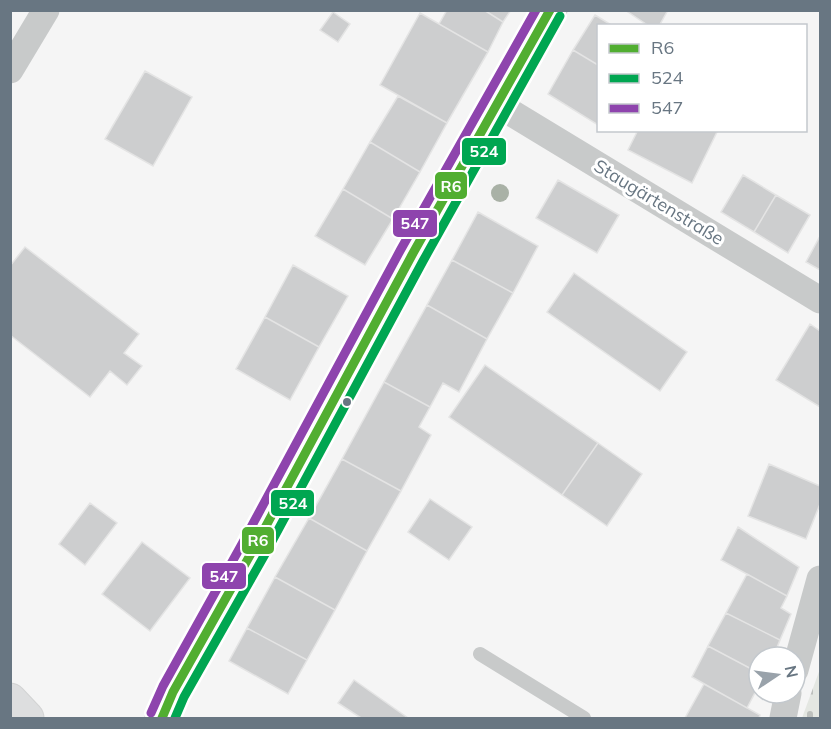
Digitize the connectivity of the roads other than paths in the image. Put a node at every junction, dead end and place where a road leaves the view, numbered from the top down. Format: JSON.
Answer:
{"nodes":[{"id":1,"x":46,"y":10,"type":"edge"},
{"id":2,"x":550,"y":10,"type":"edge"},
{"id":3,"x":10,"y":70,"type":"edge"},
{"id":4,"x":497,"y":104,"type":"junction"},
{"id":5,"x":820,"y":300,"type":"edge"},
{"id":6,"x":820,"y":579,"type":"edge"},
{"id":7,"x":802,"y":645,"type":"edge"},
{"id":8,"x":480,"y":654,"type":"dead end"},
{"id":9,"x":10,"y":700,"type":"edge"},
{"id":10,"x":172,"y":710,"type":"edge"},
{"id":11,"x":27,"y":718,"type":"edge"},
{"id":12,"x":584,"y":718,"type":"edge"}],
"edges":[{"from":1,"to":3,"type":"street"},
{"from":2,"to":4,"type":"main road"},
{"from":4,"to":5,"type":"street","name":"Staugärtenstraße"},
{"from":4,"to":10,"type":"main road"},
{"from":6,"to":7,"type":"street"},
{"from":8,"to":12,"type":"lane"},
{"from":9,"to":11,"type":"main road"}]}
